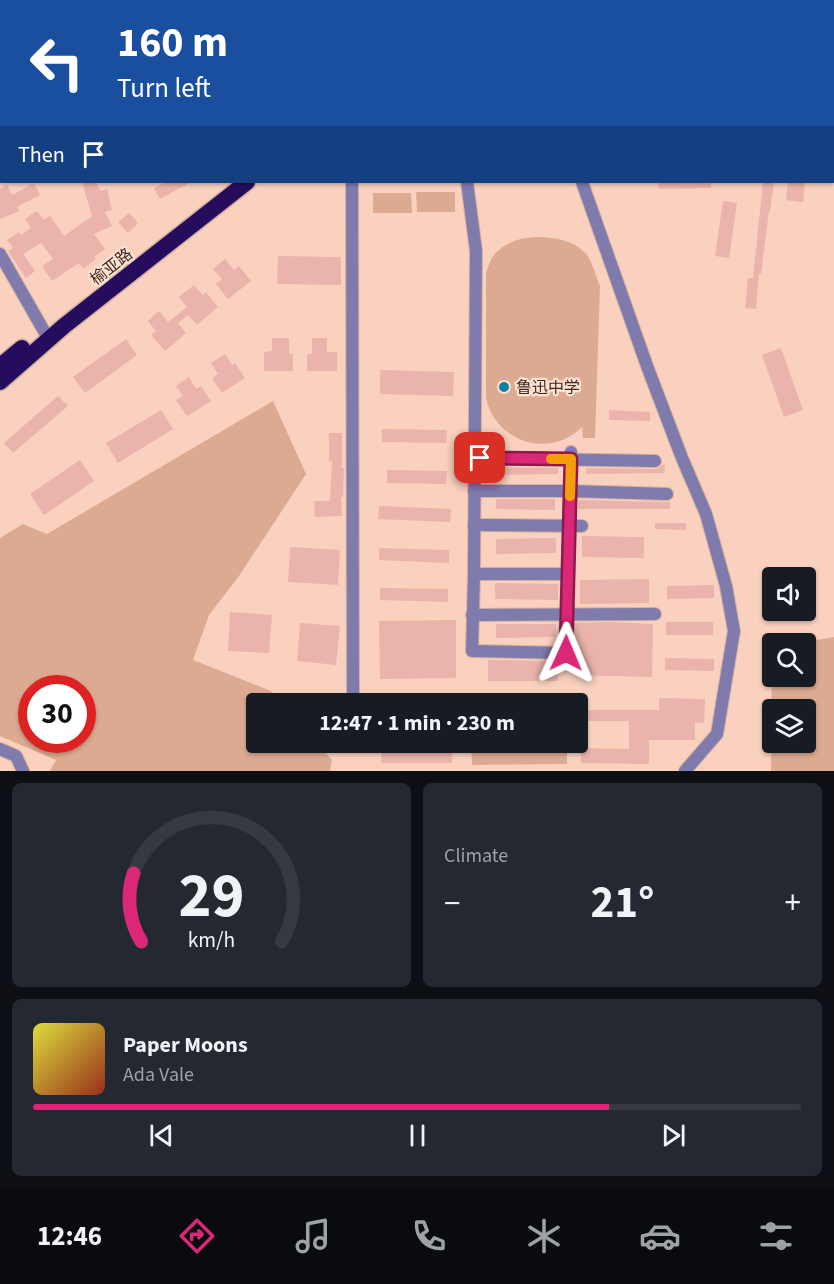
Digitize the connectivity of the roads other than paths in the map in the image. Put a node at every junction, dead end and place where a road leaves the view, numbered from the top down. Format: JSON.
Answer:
{"nodes":[{"id":1,"x":231,"y":183,"type":"edge"},
{"id":2,"x":246,"y":183,"type":"edge"},
{"id":3,"x":352,"y":183,"type":"edge"},
{"id":4,"x":467,"y":183,"type":"edge"},
{"id":5,"x":582,"y":183,"type":"edge"},
{"id":6,"x":0,"y":254,"type":"edge"},
{"id":7,"x":45,"y":330,"type":"junction"},
{"id":8,"x":0,"y":366,"type":"edge"},
{"id":9,"x":0,"y":382,"type":"edge"},
{"id":10,"x":571,"y":456,"type":"junction"},
{"id":11,"x":480,"y":458,"type":"dead end"},
{"id":12,"x":655,"y":461,"type":"dead end"},
{"id":13,"x":474,"y":491,"type":"junction"},
{"id":14,"x":570,"y":491,"type":"junction"},
{"id":15,"x":667,"y":494,"type":"dead end"},
{"id":16,"x":474,"y":525,"type":"junction"},
{"id":17,"x":575,"y":526,"type":"junction"},
{"id":18,"x":474,"y":574,"type":"junction"},
{"id":19,"x":568,"y":574,"type":"junction"},
{"id":20,"x":567,"y":614,"type":"junction"},
{"id":21,"x":655,"y":614,"type":"dead end"},
{"id":22,"x":472,"y":615,"type":"junction"},
{"id":23,"x":353,"y":693,"type":"dead end"},
{"id":24,"x":0,"y":749,"type":"edge"},
{"id":25,"x":24,"y":771,"type":"edge"},
{"id":26,"x":685,"y":771,"type":"edge"}],
"edges":[{"from":1,"to":7,"type":"highway","name":"榆亚路"},
{"from":2,"to":9,"type":"highway","name":"榆亚路"},
{"from":3,"to":23,"type":"street"},
{"from":4,"to":13,"type":"street"},
{"from":5,"to":26,"type":"street"},
{"from":6,"to":7,"type":"street"},
{"from":7,"to":8,"type":"highway","name":"榆亚路"},
{"from":10,"to":11,"type":"street"},
{"from":10,"to":12,"type":"street"},
{"from":10,"to":14,"type":"street"},
{"from":13,"to":14,"type":"street"},
{"from":13,"to":16,"type":"street"},
{"from":14,"to":15,"type":"street"},
{"from":14,"to":17,"type":"street"},
{"from":16,"to":17,"type":"street"},
{"from":16,"to":18,"type":"street"},
{"from":17,"to":19,"type":"street"},
{"from":18,"to":19,"type":"street"},
{"from":18,"to":22,"type":"street"},
{"from":19,"to":20,"type":"street"},
{"from":20,"to":21,"type":"street"},
{"from":20,"to":22,"type":"street"},
{"from":20,"to":22,"type":"street"},
{"from":24,"to":25,"type":"street"}]}
